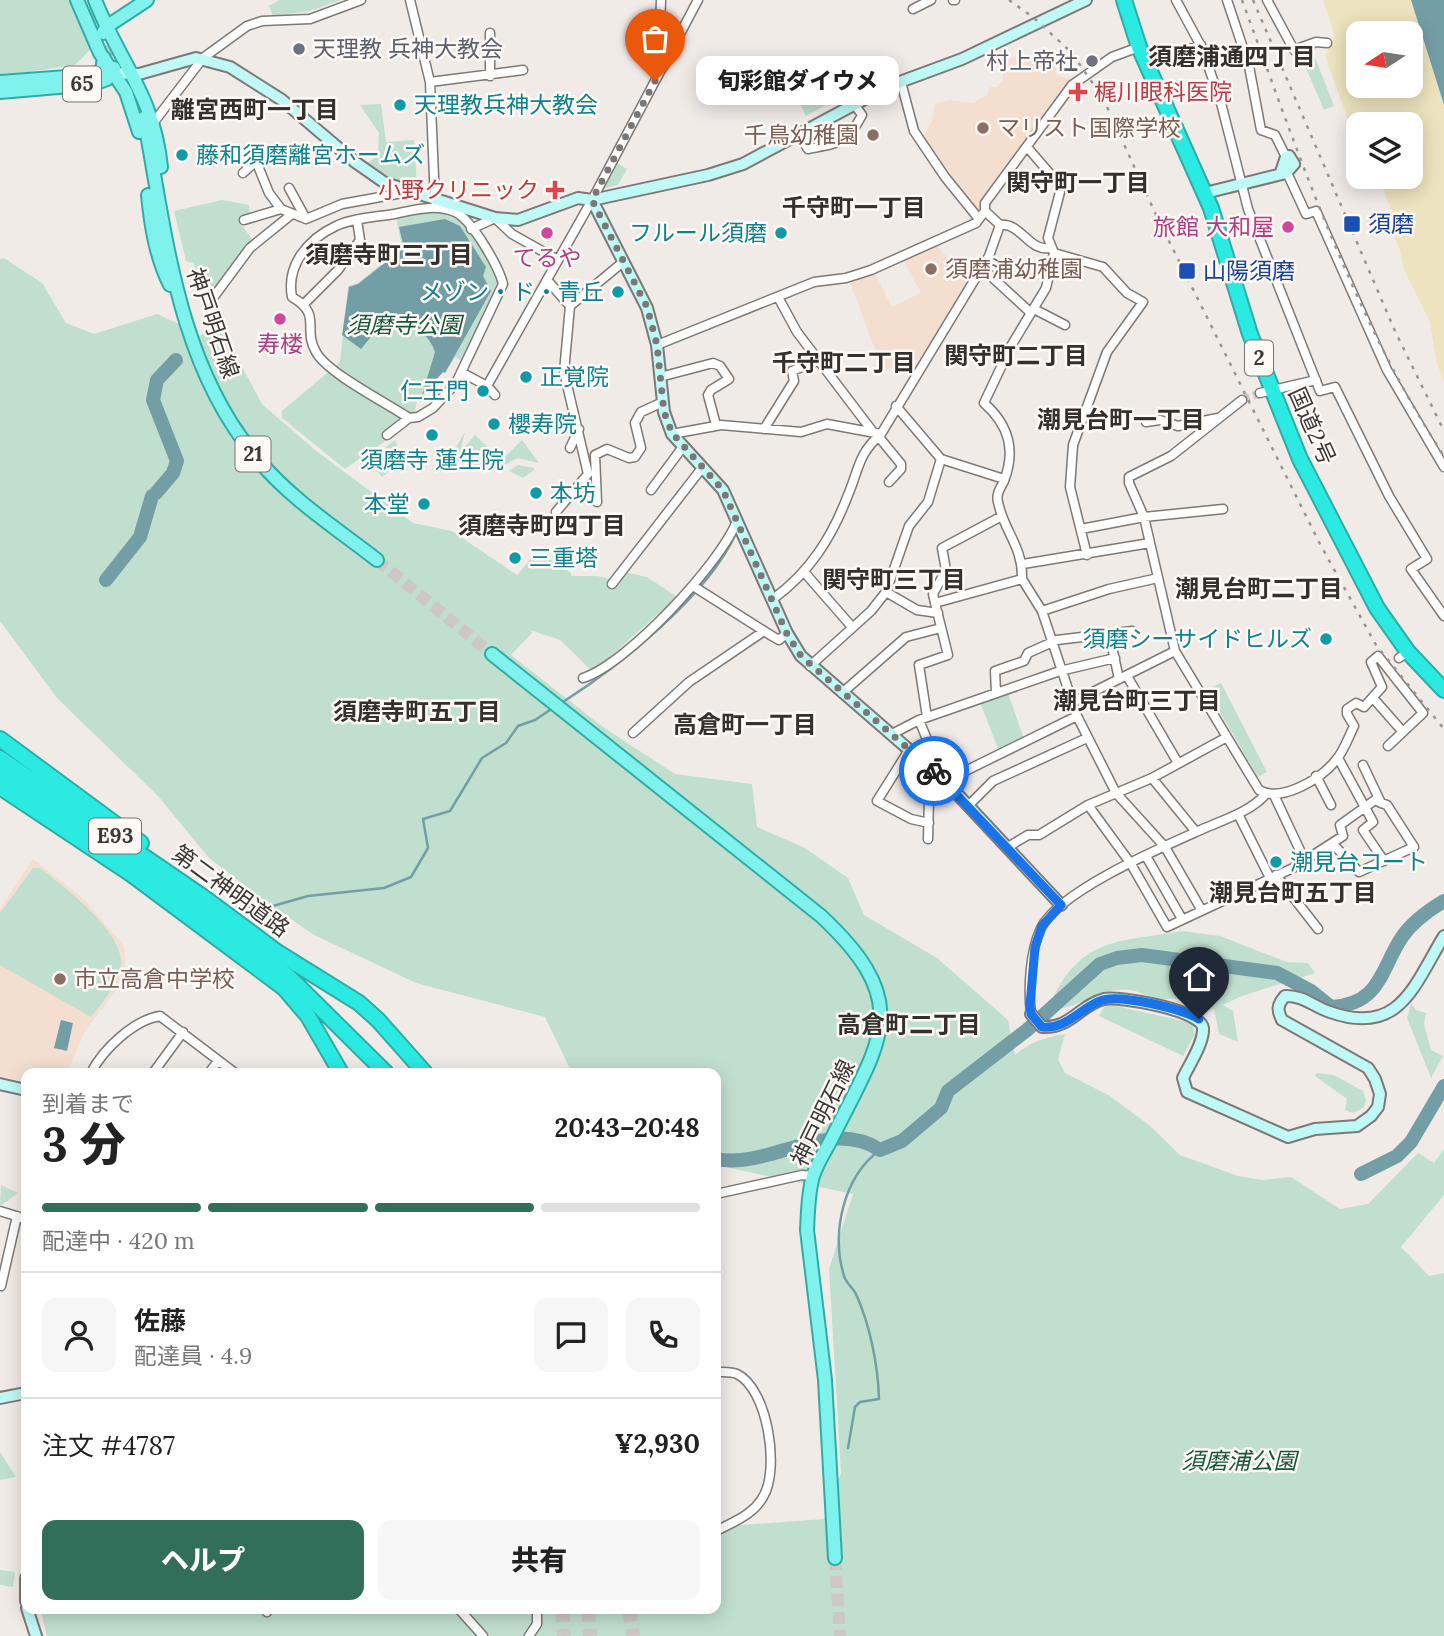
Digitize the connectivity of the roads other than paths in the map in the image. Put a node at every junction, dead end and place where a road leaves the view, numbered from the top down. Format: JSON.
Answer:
{"nodes":[{"id":1,"x":77,"y":0,"type":"edge"},
{"id":2,"x":85,"y":0,"type":"edge"},
{"id":3,"x":95,"y":0,"type":"edge"},
{"id":4,"x":147,"y":0,"type":"edge"},
{"id":5,"x":361,"y":0,"type":"edge"},
{"id":6,"x":410,"y":0,"type":"edge"},
{"id":7,"x":661,"y":0,"type":"edge"},
{"id":8,"x":698,"y":0,"type":"edge"},
{"id":9,"x":931,"y":0,"type":"edge"},
{"id":10,"x":1086,"y":0,"type":"edge"},
{"id":11,"x":1124,"y":0,"type":"edge"},
{"id":12,"x":1176,"y":0,"type":"edge"},
{"id":13,"x":1227,"y":0,"type":"edge"},
{"id":14,"x":1267,"y":0,"type":"edge"},
{"id":15,"x":913,"y":9,"type":"dead end"},
{"id":16,"x":90,"y":13,"type":"tunnel mouth"},
{"id":17,"x":106,"y":27,"type":"junction"},
{"id":18,"x":490,"y":33,"type":"dead end"},
{"id":19,"x":1326,"y":43,"type":"dead end"},
{"id":20,"x":1201,"y":45,"type":"junction"},
{"id":21,"x":1139,"y":47,"type":"junction"},
{"id":22,"x":203,"y":58,"type":"junction"},
{"id":23,"x":1147,"y":65,"type":"junction"},
{"id":24,"x":664,"y":66,"type":"junction"},
{"id":25,"x":108,"y":67,"type":"junction"},
{"id":26,"x":523,"y":70,"type":"dead end"},
{"id":27,"x":138,"y":75,"type":"junction"},
{"id":28,"x":490,"y":76,"type":"junction"},
{"id":29,"x":93,"y":79,"type":"junction"},
{"id":30,"x":0,"y":82,"type":"edge"},
{"id":31,"x":430,"y":82,"type":"junction"},
{"id":32,"x":901,"y":82,"type":"junction"},
{"id":33,"x":121,"y":84,"type":"junction"},
{"id":34,"x":0,"y":92,"type":"edge"},
{"id":35,"x":854,"y":104,"type":"junction"},
{"id":36,"x":149,"y":120,"type":"junction"},
{"id":37,"x":799,"y":135,"type":"junction"},
{"id":38,"x":1027,"y":147,"type":"junction"},
{"id":39,"x":1286,"y":157,"type":"joint"},
{"id":40,"x":243,"y":173,"type":"dead end"},
{"id":41,"x":1285,"y":175,"type":"junction"},
{"id":42,"x":1240,"y":182,"type":"junction"},
{"id":43,"x":289,"y":188,"type":"dead end"},
{"id":44,"x":408,"y":192,"type":"junction"},
{"id":45,"x":1205,"y":193,"type":"junction"},
{"id":46,"x":592,"y":200,"type":"junction"},
{"id":47,"x":434,"y":203,"type":"junction"},
{"id":48,"x":281,"y":209,"type":"junction"},
{"id":49,"x":985,"y":211,"type":"junction"},
{"id":50,"x":292,"y":214,"type":"junction"},
{"id":51,"x":495,"y":218,"type":"junction"},
{"id":52,"x":306,"y":219,"type":"junction"},
{"id":53,"x":979,"y":219,"type":"junction"},
{"id":54,"x":244,"y":220,"type":"dead end"},
{"id":55,"x":357,"y":220,"type":"junction"},
{"id":56,"x":999,"y":225,"type":"junction"},
{"id":57,"x":471,"y":229,"type":"junction"},
{"id":58,"x":1052,"y":251,"type":"junction"},
{"id":59,"x":558,"y":260,"type":"junction"},
{"id":60,"x":623,"y":262,"type":"junction"},
{"id":61,"x":982,"y":268,"type":"junction"},
{"id":62,"x":547,"y":280,"type":"junction"},
{"id":63,"x":778,"y":297,"type":"junction"},
{"id":64,"x":210,"y":302,"type":"dead end"},
{"id":65,"x":304,"y":304,"type":"junction"},
{"id":66,"x":570,"y":306,"type":"junction"},
{"id":67,"x":181,"y":307,"type":"junction"},
{"id":68,"x":1033,"y":311,"type":"junction"},
{"id":69,"x":1065,"y":325,"type":"dead end"},
{"id":70,"x":657,"y":345,"type":"junction"},
{"id":71,"x":820,"y":359,"type":"junction"},
{"id":72,"x":461,"y":372,"type":"junction"},
{"id":73,"x":660,"y":377,"type":"junction"},
{"id":74,"x":1316,"y":380,"type":"junction"},
{"id":75,"x":487,"y":386,"type":"junction"},
{"id":76,"x":1266,"y":392,"type":"junction"},
{"id":77,"x":495,"y":395,"type":"dead end"},
{"id":78,"x":1242,"y":400,"type":"tunnel mouth"},
{"id":79,"x":663,"y":402,"type":"junction"},
{"id":80,"x":896,"y":406,"type":"junction"},
{"id":81,"x":409,"y":418,"type":"junction"},
{"id":82,"x":1221,"y":418,"type":"junction"},
{"id":83,"x":1146,"y":422,"type":"dead end"},
{"id":84,"x":716,"y":425,"type":"junction"},
{"id":85,"x":579,"y":429,"type":"junction"},
{"id":86,"x":764,"y":429,"type":"junction"},
{"id":87,"x":672,"y":433,"type":"junction"},
{"id":88,"x":877,"y":434,"type":"junction"},
{"id":89,"x":387,"y":435,"type":"dead end"},
{"id":90,"x":570,"y":447,"type":"dead end"},
{"id":91,"x":682,"y":448,"type":"junction"},
{"id":92,"x":941,"y":459,"type":"junction"},
{"id":93,"x":1444,"y":467,"type":"edge"},
{"id":94,"x":702,"y":468,"type":"junction"},
{"id":95,"x":1004,"y":479,"type":"junction"},
{"id":96,"x":888,"y":482,"type":"dead end"},
{"id":97,"x":651,"y":490,"type":"dead end"},
{"id":98,"x":597,"y":502,"type":"dead end"},
{"id":99,"x":1223,"y":509,"type":"dead end"},
{"id":100,"x":556,"y":512,"type":"dead end"},
{"id":101,"x":1002,"y":516,"type":"junction"},
{"id":102,"x":1144,"y":517,"type":"junction"},
{"id":103,"x":737,"y":519,"type":"junction"},
{"id":104,"x":1081,"y":529,"type":"junction"},
{"id":105,"x":1150,"y":543,"type":"junction"},
{"id":106,"x":1087,"y":555,"type":"junction"},
{"id":107,"x":377,"y":560,"type":"tunnel mouth"},
{"id":108,"x":1023,"y":564,"type":"junction"},
{"id":109,"x":805,"y":573,"type":"junction"},
{"id":110,"x":1158,"y":578,"type":"junction"},
{"id":111,"x":1022,"y":579,"type":"junction"},
{"id":112,"x":612,"y":584,"type":"dead end"},
{"id":113,"x":696,"y":588,"type":"junction"},
{"id":114,"x":886,"y":592,"type":"junction"},
{"id":115,"x":773,"y":599,"type":"junction"},
{"id":116,"x":935,"y":603,"type":"junction"},
{"id":117,"x":1042,"y":611,"type":"junction"},
{"id":118,"x":938,"y":613,"type":"junction"},
{"id":119,"x":1444,"y":616,"type":"edge"},
{"id":120,"x":852,"y":627,"type":"junction"},
{"id":121,"x":941,"y":628,"type":"junction"},
{"id":122,"x":764,"y":631,"type":"junction"},
{"id":123,"x":1132,"y":631,"type":"dead end"},
{"id":124,"x":787,"y":634,"type":"junction"},
{"id":125,"x":1109,"y":634,"type":"junction"},
{"id":126,"x":1054,"y":644,"type":"junction"},
{"id":127,"x":1175,"y":651,"type":"junction"},
{"id":128,"x":492,"y":654,"type":"tunnel mouth"},
{"id":129,"x":1115,"y":658,"type":"junction"},
{"id":130,"x":810,"y":666,"type":"junction"},
{"id":131,"x":1060,"y":671,"type":"junction"},
{"id":132,"x":1123,"y":677,"type":"junction"},
{"id":133,"x":583,"y":678,"type":"dead end"},
{"id":134,"x":1439,"y":681,"type":"edge"},
{"id":135,"x":842,"y":693,"type":"junction"},
{"id":136,"x":996,"y":693,"type":"junction"},
{"id":137,"x":1373,"y":698,"type":"junction"},
{"id":138,"x":1072,"y":703,"type":"junction"},
{"id":139,"x":1077,"y":716,"type":"junction"},
{"id":140,"x":923,"y":719,"type":"junction"},
{"id":141,"x":1403,"y":732,"type":"junction"},
{"id":142,"x":633,"y":733,"type":"dead end"},
{"id":143,"x":892,"y":734,"type":"junction"},
{"id":144,"x":1227,"y":737,"type":"junction"},
{"id":145,"x":1087,"y":738,"type":"junction"},
{"id":146,"x":0,"y":739,"type":"edge"},
{"id":147,"x":1388,"y":746,"type":"dead end"},
{"id":148,"x":909,"y":750,"type":"junction"},
{"id":149,"x":0,"y":758,"type":"edge"},
{"id":150,"x":1338,"y":758,"type":"junction"},
{"id":151,"x":1178,"y":763,"type":"junction"},
{"id":152,"x":1363,"y":765,"type":"dead end"},
{"id":153,"x":0,"y":772,"type":"edge"},
{"id":154,"x":1316,"y":776,"type":"junction"},
{"id":155,"x":1152,"y":778,"type":"junction"},
{"id":156,"x":20,"y":779,"type":"junction"},
{"id":157,"x":944,"y":780,"type":"junction"},
{"id":158,"x":0,"y":787,"type":"edge"},
{"id":159,"x":1116,"y":793,"type":"junction"},
{"id":160,"x":1270,"y":794,"type":"junction"},
{"id":161,"x":1381,"y":803,"type":"junction"},
{"id":162,"x":1088,"y":805,"type":"junction"},
{"id":163,"x":969,"y":806,"type":"junction"},
{"id":164,"x":1331,"y":806,"type":"dead end"},
{"id":165,"x":1364,"y":807,"type":"junction"},
{"id":166,"x":1238,"y":814,"type":"junction"},
{"id":167,"x":929,"y":823,"type":"junction"},
{"id":168,"x":1196,"y":832,"type":"junction"},
{"id":169,"x":928,"y":839,"type":"dead end"},
{"id":170,"x":1333,"y":844,"type":"junction"},
{"id":171,"x":1165,"y":847,"type":"junction"},
{"id":172,"x":1008,"y":848,"type":"junction"},
{"id":173,"x":1146,"y":856,"type":"junction"},
{"id":174,"x":1304,"y":859,"type":"junction"},
{"id":175,"x":1384,"y":861,"type":"junction"},
{"id":176,"x":1130,"y":863,"type":"junction"},
{"id":177,"x":1273,"y":876,"type":"junction"},
{"id":178,"x":1061,"y":905,"type":"junction"},
{"id":179,"x":199,"y":909,"type":"junction"},
{"id":180,"x":1201,"y":909,"type":"junction"},
{"id":181,"x":1182,"y":919,"type":"junction"},
{"id":182,"x":1318,"y":929,"type":"dead end"},
{"id":183,"x":1444,"y":936,"type":"edge"},
{"id":184,"x":270,"y":962,"type":"junction"},
{"id":185,"x":1031,"y":1014,"type":"joint"},
{"id":186,"x":183,"y":1032,"type":"junction"},
{"id":187,"x":218,"y":1061,"type":"junction"},
{"id":188,"x":95,"y":1068,"type":"edge"},
{"id":189,"x":157,"y":1068,"type":"edge"},
{"id":190,"x":213,"y":1068,"type":"edge"},
{"id":191,"x":228,"y":1068,"type":"edge"},
{"id":192,"x":338,"y":1068,"type":"edge"},
{"id":193,"x":381,"y":1068,"type":"edge"},
{"id":194,"x":420,"y":1068,"type":"edge"},
{"id":195,"x":0,"y":1084,"type":"edge"},
{"id":196,"x":21,"y":1089,"type":"edge"},
{"id":197,"x":813,"y":1177,"type":"junction"},
{"id":198,"x":721,"y":1193,"type":"edge"},
{"id":199,"x":0,"y":1211,"type":"edge"},
{"id":200,"x":21,"y":1218,"type":"edge"},
{"id":201,"x":21,"y":1221,"type":"edge"},
{"id":202,"x":1,"y":1286,"type":"edge"},
{"id":203,"x":721,"y":1372,"type":"edge"},
{"id":204,"x":21,"y":1394,"type":"edge"},
{"id":205,"x":0,"y":1398,"type":"edge"},
{"id":206,"x":721,"y":1528,"type":"edge"},
{"id":207,"x":835,"y":1558,"type":"tunnel mouth"},
{"id":208,"x":29,"y":1614,"type":"edge"},
{"id":209,"x":463,"y":1614,"type":"edge"},
{"id":210,"x":537,"y":1614,"type":"edge"},
{"id":211,"x":36,"y":1636,"type":"edge"},
{"id":212,"x":483,"y":1636,"type":"edge"},
{"id":213,"x":529,"y":1636,"type":"edge"}],
"edges":[{"from":1,"to":25,"type":"main road"},
{"from":2,"to":16,"type":"main road"},
{"from":3,"to":17,"type":"main road"},
{"from":4,"to":17,"type":"main road"},
{"from":5,"to":22,"type":"street"},
{"from":6,"to":31,"type":"street"},
{"from":7,"to":24,"type":"street"},
{"from":8,"to":24,"type":"street"},
{"from":9,"to":15,"type":"street"},
{"from":10,"to":32,"type":"street"},
{"from":11,"to":21,"type":"highway","name":"国道2号","number":"2"},
{"from":12,"to":20,"type":"street"},
{"from":13,"to":39,"type":"street"},
{"from":14,"to":19,"type":"street"},
{"from":17,"to":25,"type":"main road","number":"65"},
{"from":17,"to":27,"type":"main road","name":"神戸明石線"},
{"from":18,"to":28,"type":"street"},
{"from":20,"to":23,"type":"street"},
{"from":20,"to":42,"type":"street"},
{"from":21,"to":23,"type":"highway","name":"国道2号","number":"2"},
{"from":21,"to":38,"type":"street"},
{"from":22,"to":27,"type":"street"},
{"from":22,"to":36,"type":"street"},
{"from":22,"to":44,"type":"street"},
{"from":23,"to":45,"type":"highway","name":"国道2号","number":"2"},
{"from":24,"to":46,"type":"street"},
{"from":25,"to":27,"type":"street"},
{"from":25,"to":29,"type":"main road","number":"65"},
{"from":25,"to":33,"type":"main road"},
{"from":26,"to":28,"type":"street"},
{"from":27,"to":33,"type":"street"},
{"from":27,"to":36,"type":"main road","name":"神戸明石線"},
{"from":28,"to":31,"type":"street"},
{"from":29,"to":30,"type":"main road","number":"65"},
{"from":29,"to":33,"type":"main road"},
{"from":29,"to":34,"type":"main road","number":"65"},
{"from":31,"to":47,"type":"street"},
{"from":32,"to":35,"type":"street"},
{"from":32,"to":53,"type":"street"},
{"from":33,"to":67,"type":"main road"},
{"from":35,"to":37,"type":"street"},
{"from":35,"to":37,"type":"street"},
{"from":36,"to":67,"type":"main road","name":"神戸明石線","number":"21"},
{"from":37,"to":46,"type":"street"},
{"from":38,"to":49,"type":"street"},
{"from":38,"to":58,"type":"street"},
{"from":39,"to":41,"type":"street"},
{"from":40,"to":48,"type":"street"},
{"from":41,"to":42,"type":"street"},
{"from":41,"to":93,"type":"street"},
{"from":42,"to":45,"type":"street"},
{"from":42,"to":74,"type":"street"},
{"from":43,"to":52,"type":"street"},
{"from":44,"to":47,"type":"street"},
{"from":44,"to":52,"type":"street"},
{"from":45,"to":76,"type":"highway","name":"国道2号","number":"2"},
{"from":46,"to":51,"type":"street"},
{"from":46,"to":59,"type":"street"},
{"from":46,"to":60,"type":"street"},
{"from":47,"to":51,"type":"street"},
{"from":47,"to":55,"type":"street"},
{"from":47,"to":57,"type":"street"},
{"from":48,"to":50,"type":"street"},
{"from":48,"to":54,"type":"street"},
{"from":49,"to":53,"type":"street"},
{"from":49,"to":56,"type":"street"},
{"from":50,"to":52,"type":"street"},
{"from":50,"to":64,"type":"street"},
{"from":51,"to":57,"type":"street"},
{"from":51,"to":59,"type":"street"},
{"from":53,"to":63,"type":"street"},
{"from":55,"to":65,"type":"street"},
{"from":55,"to":65,"type":"street"},
{"from":56,"to":58,"type":"street"},
{"from":56,"to":61,"type":"street"},
{"from":57,"to":72,"type":"street"},
{"from":58,"to":68,"type":"street"},
{"from":58,"to":104,"type":"street"},
{"from":59,"to":62,"type":"street"},
{"from":60,"to":66,"type":"street"},
{"from":60,"to":70,"type":"street"},
{"from":61,"to":68,"type":"street"},
{"from":61,"to":80,"type":"street"},
{"from":62,"to":66,"type":"street"},
{"from":62,"to":75,"type":"street"},
{"from":63,"to":70,"type":"street"},
{"from":63,"to":71,"type":"street"},
{"from":65,"to":81,"type":"street"},
{"from":66,"to":85,"type":"street"},
{"from":67,"to":107,"type":"main road","name":"神戸明石線","number":"21"},
{"from":68,"to":69,"type":"street"},
{"from":68,"to":95,"type":"street"},
{"from":70,"to":73,"type":"street"},
{"from":71,"to":86,"type":"street"},
{"from":71,"to":88,"type":"street"},
{"from":72,"to":75,"type":"street"},
{"from":72,"to":81,"type":"street"},
{"from":73,"to":79,"type":"street"},
{"from":73,"to":84,"type":"street"},
{"from":74,"to":76,"type":"street"},
{"from":74,"to":119,"type":"street"},
{"from":75,"to":77,"type":"street"},
{"from":76,"to":134,"type":"highway","name":"国道2号","number":"2"},
{"from":78,"to":82,"type":"street"},
{"from":79,"to":87,"type":"street"},
{"from":79,"to":98,"type":"street"},
{"from":80,"to":88,"type":"street"},
{"from":80,"to":92,"type":"street"},
{"from":81,"to":89,"type":"street"},
{"from":82,"to":83,"type":"street"},
{"from":82,"to":102,"type":"street"},
{"from":84,"to":86,"type":"street"},
{"from":84,"to":87,"type":"street"},
{"from":85,"to":90,"type":"street"},
{"from":85,"to":100,"type":"street"},
{"from":86,"to":88,"type":"street"},
{"from":87,"to":91,"type":"street"},
{"from":88,"to":96,"type":"street"},
{"from":88,"to":109,"type":"street"},
{"from":91,"to":94,"type":"street"},
{"from":91,"to":97,"type":"street"},
{"from":92,"to":95,"type":"street"},
{"from":92,"to":114,"type":"street"},
{"from":94,"to":103,"type":"street"},
{"from":94,"to":112,"type":"street"},
{"from":95,"to":101,"type":"street"},
{"from":99,"to":102,"type":"street"},
{"from":101,"to":108,"type":"street"},
{"from":101,"to":116,"type":"street"},
{"from":102,"to":104,"type":"street"},
{"from":102,"to":105,"type":"street"},
{"from":103,"to":113,"type":"street"},
{"from":103,"to":115,"type":"street"},
{"from":104,"to":106,"type":"street"},
{"from":105,"to":106,"type":"street"},
{"from":105,"to":110,"type":"street"},
{"from":106,"to":108,"type":"street"},
{"from":108,"to":111,"type":"street"},
{"from":109,"to":115,"type":"street"},
{"from":109,"to":120,"type":"street"},
{"from":110,"to":117,"type":"street"},
{"from":110,"to":127,"type":"street"},
{"from":111,"to":116,"type":"street"},
{"from":111,"to":117,"type":"street"},
{"from":113,"to":122,"type":"street"},
{"from":113,"to":133,"type":"street"},
{"from":114,"to":118,"type":"street"},
{"from":114,"to":120,"type":"street"},
{"from":115,"to":124,"type":"street"},
{"from":116,"to":118,"type":"street"},
{"from":117,"to":126,"type":"street"},
{"from":118,"to":121,"type":"street"},
{"from":120,"to":130,"type":"street"},
{"from":121,"to":135,"type":"street"},
{"from":121,"to":140,"type":"street"},
{"from":122,"to":124,"type":"street"},
{"from":122,"to":142,"type":"street"},
{"from":123,"to":125,"type":"street"},
{"from":124,"to":130,"type":"street"},
{"from":125,"to":126,"type":"street"},
{"from":125,"to":129,"type":"street"},
{"from":126,"to":131,"type":"street"},
{"from":126,"to":136,"type":"street"},
{"from":127,"to":132,"type":"street"},
{"from":127,"to":144,"type":"street"},
{"from":128,"to":197,"type":"main road","name":"神戸明石線"},
{"from":129,"to":131,"type":"street"},
{"from":129,"to":132,"type":"street"},
{"from":130,"to":135,"type":"street"},
{"from":131,"to":136,"type":"street"},
{"from":131,"to":138,"type":"street"},
{"from":132,"to":138,"type":"street"},
{"from":132,"to":151,"type":"street"},
{"from":135,"to":143,"type":"street"},
{"from":136,"to":140,"type":"street"},
{"from":137,"to":141,"type":"street"},
{"from":137,"to":141,"type":"street"},
{"from":137,"to":150,"type":"street"},
{"from":138,"to":139,"type":"street"},
{"from":139,"to":145,"type":"street"},
{"from":139,"to":157,"type":"street"},
{"from":140,"to":143,"type":"street"},
{"from":140,"to":157,"type":"street"},
{"from":141,"to":147,"type":"street"},
{"from":143,"to":148,"type":"street"},
{"from":144,"to":151,"type":"street"},
{"from":144,"to":160,"type":"street"},
{"from":145,"to":159,"type":"street"},
{"from":145,"to":163,"type":"street"},
{"from":146,"to":179,"type":"highway"},
{"from":148,"to":157,"type":"street"},
{"from":148,"to":167,"type":"street"},
{"from":149,"to":156,"type":"highway","name":"第二神明道路","number":"E93"},
{"from":150,"to":154,"type":"street"},
{"from":150,"to":165,"type":"street"},
{"from":151,"to":155,"type":"street"},
{"from":152,"to":161,"type":"street"},
{"from":153,"to":156,"type":"highway","name":"第二神明道路","number":"E93"},
{"from":154,"to":160,"type":"street"},
{"from":154,"to":164,"type":"street"},
{"from":155,"to":159,"type":"street"},
{"from":155,"to":168,"type":"street"},
{"from":156,"to":179,"type":"highway","name":"第二神明道路","number":"E93"},
{"from":157,"to":163,"type":"street"},
{"from":157,"to":167,"type":"street"},
{"from":158,"to":179,"type":"highway"},
{"from":159,"to":162,"type":"street"},
{"from":159,"to":171,"type":"street"},
{"from":160,"to":166,"type":"street"},
{"from":160,"to":174,"type":"street"},
{"from":161,"to":165,"type":"street"},
{"from":161,"to":175,"type":"street"},
{"from":162,"to":172,"type":"street"},
{"from":162,"to":176,"type":"street"},
{"from":163,"to":172,"type":"street"},
{"from":165,"to":170,"type":"street"},
{"from":165,"to":175,"type":"street"},
{"from":166,"to":168,"type":"street"},
{"from":166,"to":177,"type":"street"},
{"from":167,"to":169,"type":"street"},
{"from":168,"to":171,"type":"street"},
{"from":170,"to":174,"type":"street"},
{"from":170,"to":175,"type":"street"},
{"from":171,"to":173,"type":"street"},
{"from":171,"to":180,"type":"street"},
{"from":172,"to":178,"type":"street"},
{"from":173,"to":176,"type":"street"},
{"from":173,"to":181,"type":"street"},
{"from":174,"to":177,"type":"street"},
{"from":176,"to":178,"type":"street"},
{"from":176,"to":181,"type":"street"},
{"from":177,"to":180,"type":"street"},
{"from":177,"to":182,"type":"street"},
{"from":178,"to":185,"type":"street"},
{"from":179,"to":184,"type":"highway","name":"第二神明道路","number":"E93"},
{"from":180,"to":181,"type":"street"},
{"from":183,"to":185,"type":"street"},
{"from":184,"to":192,"type":"highway"},
{"from":184,"to":193,"type":"highway","name":"第二神明道路","number":"E93"},
{"from":184,"to":194,"type":"highway","name":"第二神明道路","number":"E93"},
{"from":186,"to":187,"type":"street"},
{"from":186,"to":188,"type":"street"},
{"from":186,"to":189,"type":"street"},
{"from":187,"to":190,"type":"street"},
{"from":187,"to":191,"type":"street"},
{"from":195,"to":196,"type":"street"},
{"from":197,"to":198,"type":"street"},
{"from":197,"to":207,"type":"main road","name":"神戸明石線"},
{"from":199,"to":200,"type":"street"},
{"from":201,"to":202,"type":"street"},
{"from":203,"to":206,"type":"street"},
{"from":204,"to":205,"type":"street"},
{"from":208,"to":211,"type":"street"},
{"from":209,"to":212,"type":"street"},
{"from":210,"to":213,"type":"street"}]}
